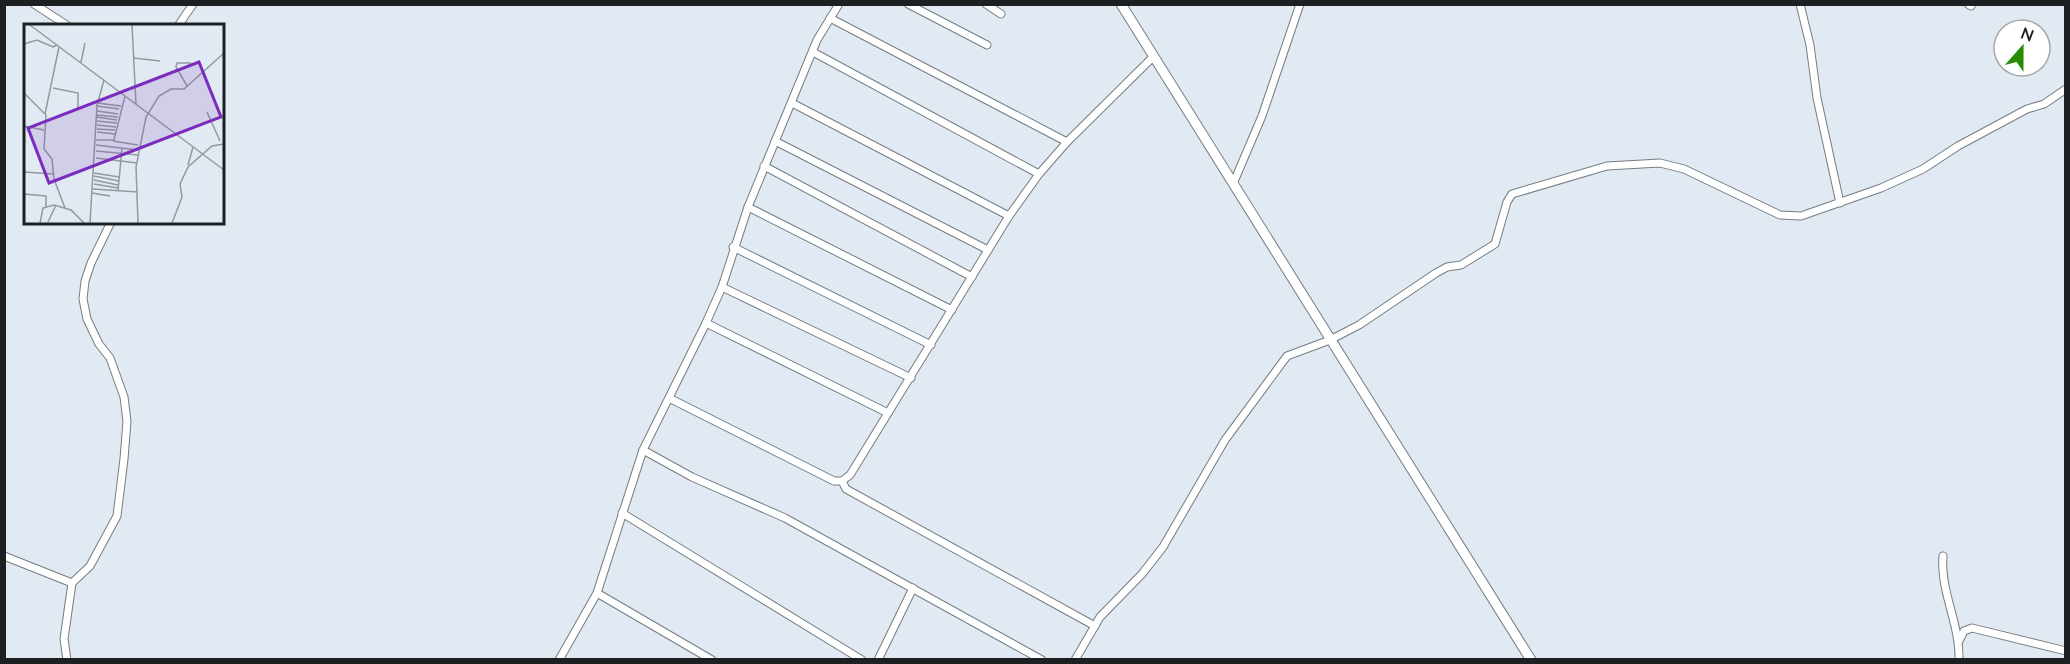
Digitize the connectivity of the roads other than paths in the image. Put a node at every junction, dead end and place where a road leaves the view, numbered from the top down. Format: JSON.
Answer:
{"nodes":[{"id":1,"x":34,"y":4,"type":"edge"},
{"id":2,"x":193,"y":4,"type":"edge"},
{"id":3,"x":839,"y":4,"type":"edge"},
{"id":4,"x":908,"y":4,"type":"edge"},
{"id":5,"x":986,"y":4,"type":"edge"},
{"id":6,"x":1121,"y":4,"type":"edge"},
{"id":7,"x":1300,"y":4,"type":"edge"},
{"id":8,"x":1800,"y":4,"type":"edge"},
{"id":9,"x":1001,"y":14,"type":"dead end"},
{"id":10,"x":830,"y":18,"type":"junction"},
{"id":11,"x":65,"y":24,"type":"edge"},
{"id":12,"x":179,"y":24,"type":"edge"},
{"id":13,"x":987,"y":45,"type":"dead end"},
{"id":14,"x":813,"y":52,"type":"junction"},
{"id":15,"x":1154,"y":57,"type":"junction"},
{"id":16,"x":2066,"y":88,"type":"edge"},
{"id":17,"x":792,"y":103,"type":"junction"},
{"id":18,"x":775,"y":141,"type":"junction"},
{"id":19,"x":1067,"y":142,"type":"junction"},
{"id":20,"x":764,"y":166,"type":"junction"},
{"id":21,"x":1039,"y":174,"type":"junction"},
{"id":22,"x":1233,"y":184,"type":"junction"},
{"id":23,"x":1840,"y":203,"type":"junction"},
{"id":24,"x":748,"y":207,"type":"junction"},
{"id":25,"x":1009,"y":216,"type":"junction"},
{"id":26,"x":110,"y":224,"type":"edge"},
{"id":27,"x":734,"y":247,"type":"junction"},
{"id":28,"x":988,"y":250,"type":"junction"},
{"id":29,"x":972,"y":277,"type":"junction"},
{"id":30,"x":722,"y":287,"type":"junction"},
{"id":31,"x":952,"y":309,"type":"junction"},
{"id":32,"x":706,"y":323,"type":"junction"},
{"id":33,"x":1330,"y":340,"type":"junction"},
{"id":34,"x":931,"y":345,"type":"junction"},
{"id":35,"x":910,"y":378,"type":"junction"},
{"id":36,"x":669,"y":398,"type":"junction"},
{"id":37,"x":888,"y":413,"type":"junction"},
{"id":38,"x":643,"y":450,"type":"junction"},
{"id":39,"x":842,"y":481,"type":"junction"},
{"id":40,"x":622,"y":513,"type":"junction"},
{"id":41,"x":4,"y":556,"type":"edge"},
{"id":42,"x":1943,"y":556,"type":"dead end"},
{"id":43,"x":72,"y":583,"type":"junction"},
{"id":44,"x":913,"y":588,"type":"junction"},
{"id":45,"x":597,"y":593,"type":"junction"},
{"id":46,"x":1095,"y":626,"type":"junction"},
{"id":47,"x":1959,"y":641,"type":"junction"},
{"id":48,"x":2066,"y":651,"type":"edge"},
{"id":49,"x":67,"y":660,"type":"edge"},
{"id":50,"x":559,"y":660,"type":"edge"},
{"id":51,"x":712,"y":660,"type":"edge"},
{"id":52,"x":862,"y":660,"type":"edge"},
{"id":53,"x":878,"y":660,"type":"edge"},
{"id":54,"x":1042,"y":660,"type":"edge"},
{"id":55,"x":1075,"y":660,"type":"edge"},
{"id":56,"x":1531,"y":660,"type":"edge"},
{"id":57,"x":1959,"y":660,"type":"edge"}],
"edges":[{"from":1,"to":11,"type":"street"},
{"from":2,"to":12,"type":"street"},
{"from":3,"to":10,"type":"street"},
{"from":4,"to":13,"type":"street"},
{"from":5,"to":9,"type":"street"},
{"from":6,"to":15,"type":"street"},
{"from":7,"to":22,"type":"street"},
{"from":8,"to":23,"type":"street"},
{"from":10,"to":14,"type":"street"},
{"from":10,"to":19,"type":"street"},
{"from":14,"to":17,"type":"street"},
{"from":14,"to":21,"type":"street"},
{"from":15,"to":19,"type":"street"},
{"from":15,"to":22,"type":"street"},
{"from":16,"to":23,"type":"street"},
{"from":17,"to":18,"type":"street"},
{"from":17,"to":25,"type":"street"},
{"from":18,"to":20,"type":"street"},
{"from":18,"to":28,"type":"street"},
{"from":19,"to":21,"type":"street"},
{"from":20,"to":24,"type":"street"},
{"from":20,"to":29,"type":"street"},
{"from":21,"to":25,"type":"street"},
{"from":22,"to":33,"type":"street"},
{"from":23,"to":33,"type":"street"},
{"from":24,"to":27,"type":"street"},
{"from":24,"to":31,"type":"street"},
{"from":25,"to":28,"type":"street"},
{"from":26,"to":43,"type":"street"},
{"from":27,"to":30,"type":"street"},
{"from":27,"to":34,"type":"street"},
{"from":28,"to":29,"type":"street"},
{"from":29,"to":31,"type":"street"},
{"from":30,"to":32,"type":"street"},
{"from":30,"to":35,"type":"street"},
{"from":31,"to":34,"type":"street"},
{"from":32,"to":36,"type":"street"},
{"from":32,"to":37,"type":"street"},
{"from":33,"to":46,"type":"street"},
{"from":33,"to":56,"type":"street"},
{"from":34,"to":35,"type":"street"},
{"from":35,"to":37,"type":"street"},
{"from":36,"to":38,"type":"street"},
{"from":36,"to":39,"type":"street"},
{"from":37,"to":39,"type":"street"},
{"from":38,"to":40,"type":"street"},
{"from":38,"to":44,"type":"street"},
{"from":39,"to":46,"type":"street"},
{"from":40,"to":45,"type":"street"},
{"from":40,"to":52,"type":"street"},
{"from":41,"to":43,"type":"street"},
{"from":42,"to":47,"type":"street"},
{"from":43,"to":49,"type":"street"},
{"from":44,"to":53,"type":"street"},
{"from":44,"to":54,"type":"street"},
{"from":45,"to":50,"type":"street"},
{"from":45,"to":51,"type":"street"},
{"from":46,"to":55,"type":"street"},
{"from":47,"to":48,"type":"street"},
{"from":47,"to":57,"type":"street"}]}
